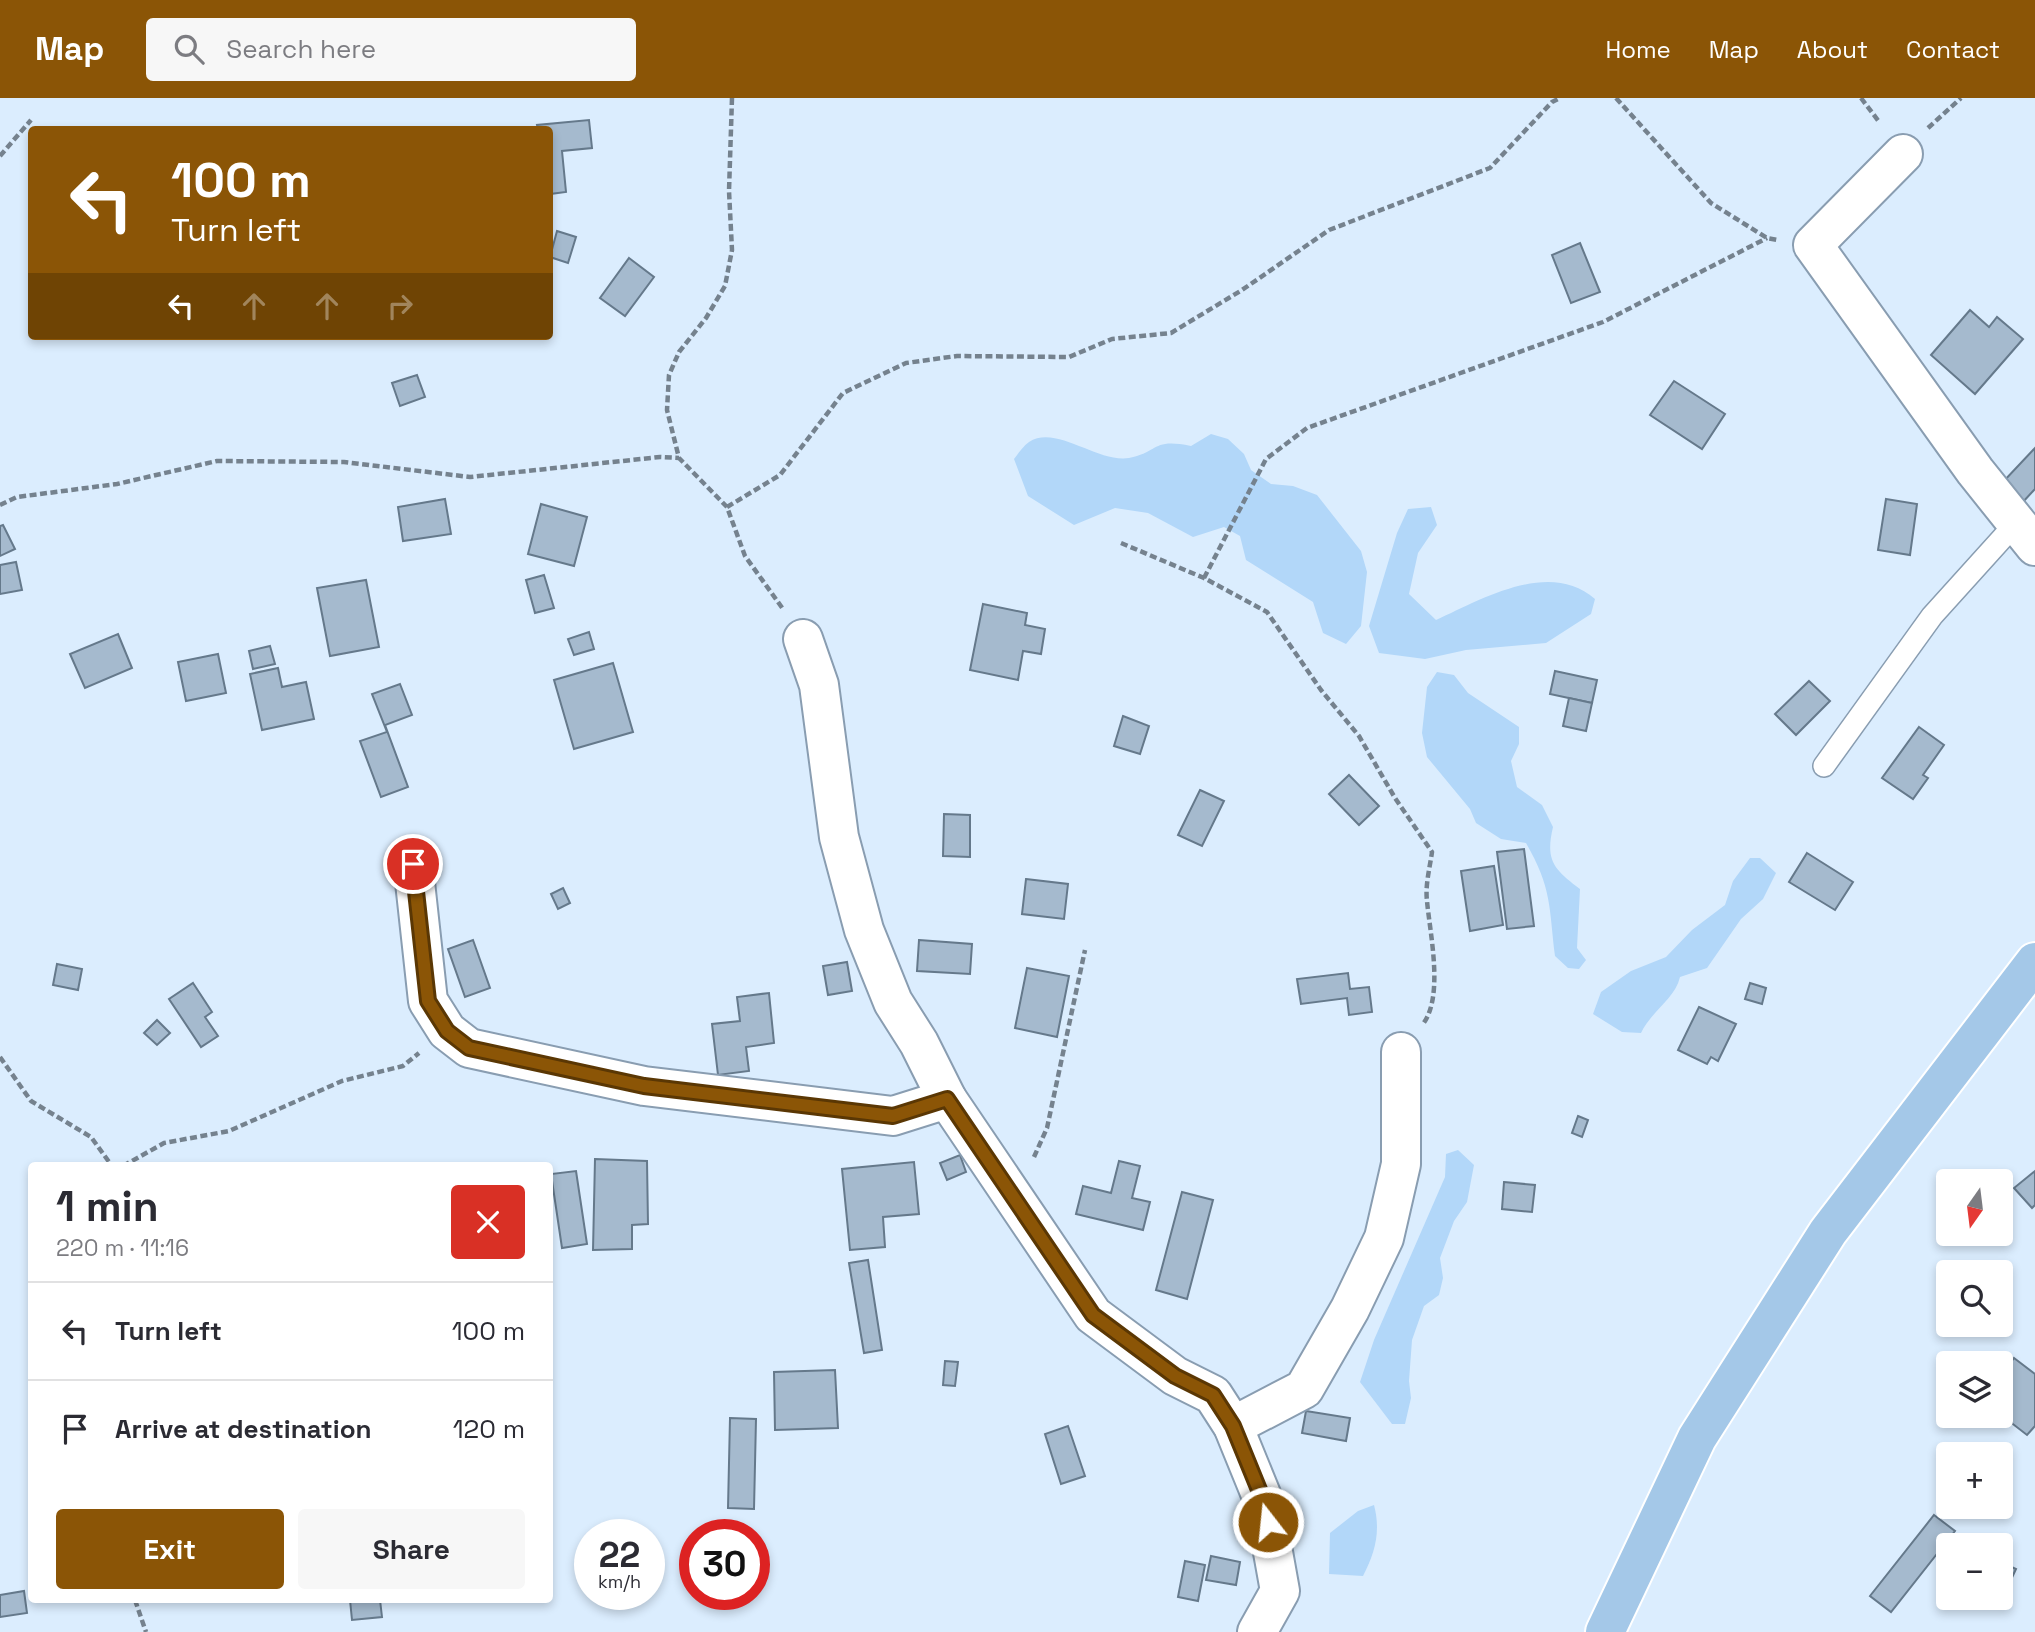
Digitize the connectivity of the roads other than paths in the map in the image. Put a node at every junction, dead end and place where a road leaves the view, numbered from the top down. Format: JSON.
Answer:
{"nodes":[{"id":1,"x":1903,"y":154,"type":"dead end"},
{"id":2,"x":2026,"y":535,"type":"edge"},
{"id":3,"x":803,"y":639,"type":"road end"},
{"id":4,"x":1824,"y":766,"type":"dead end"},
{"id":5,"x":413,"y":864,"type":"dead end"},
{"id":6,"x":2035,"y":962,"type":"edge"},
{"id":7,"x":1401,"y":1052,"type":"road end"},
{"id":8,"x":947,"y":1099,"type":"junction"},
{"id":9,"x":1233,"y":1426,"type":"junction"},
{"id":10,"x":1257,"y":1632,"type":"edge"},
{"id":11,"x":1605,"y":1632,"type":"edge"}],
"edges":[{"from":1,"to":2,"type":"street"},
{"from":2,"to":4,"type":"lane"},
{"from":3,"to":8,"type":"street"},
{"from":5,"to":8,"type":"street"},
{"from":6,"to":11,"type":"main road"},
{"from":7,"to":9,"type":"street"},
{"from":8,"to":9,"type":"street"},
{"from":9,"to":10,"type":"street"}]}
